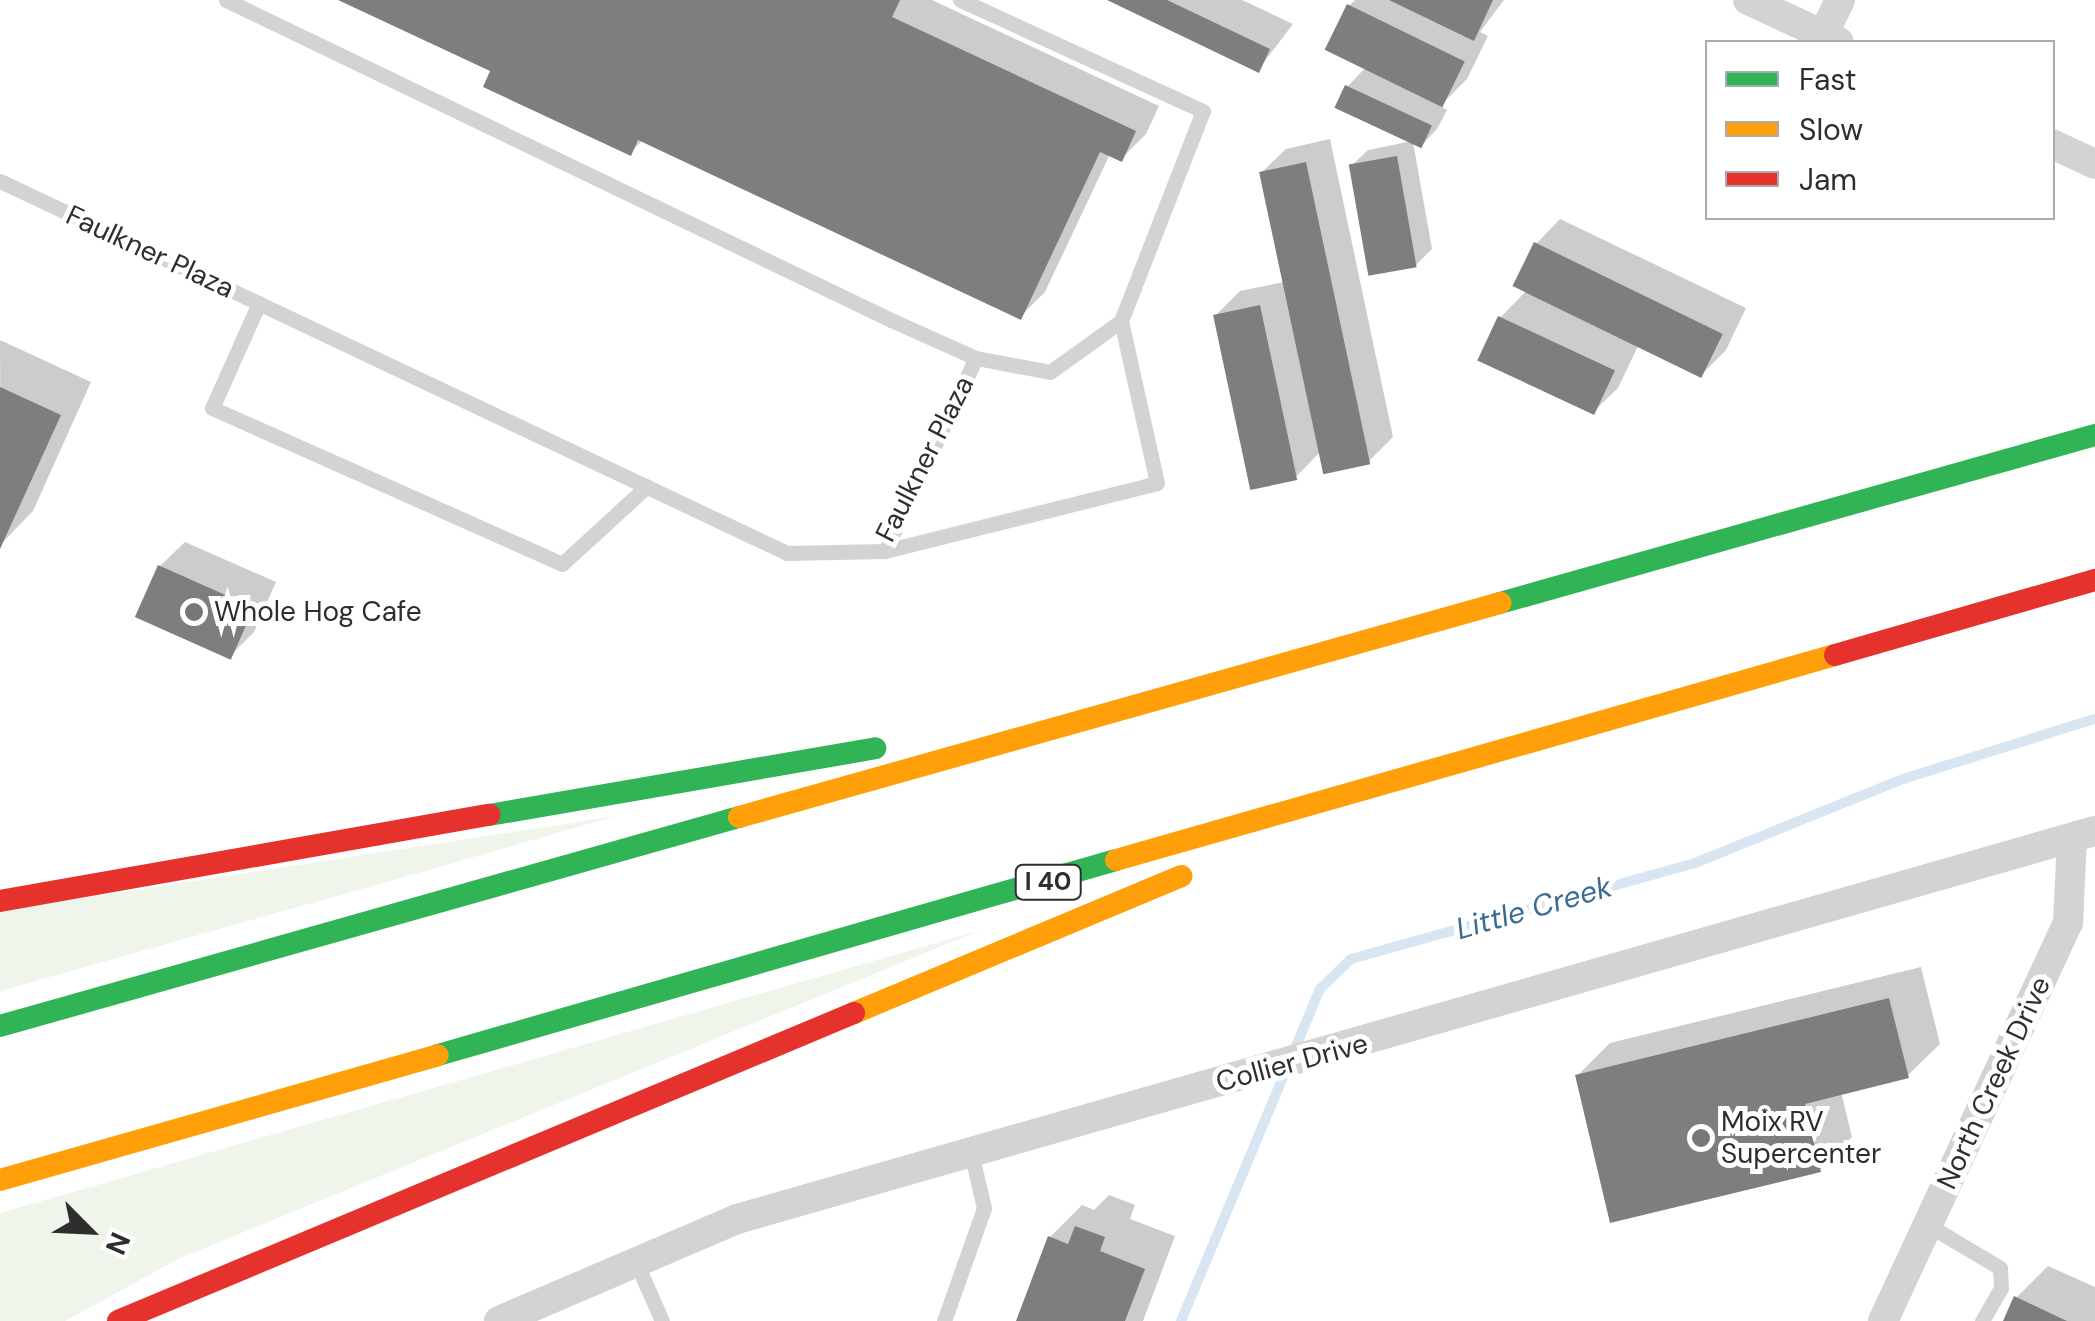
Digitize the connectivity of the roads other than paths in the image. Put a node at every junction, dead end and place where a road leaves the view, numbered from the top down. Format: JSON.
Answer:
{"nodes":[{"id":1,"x":226,"y":0,"type":"edge"},
{"id":2,"x":960,"y":0,"type":"edge"},
{"id":3,"x":1748,"y":0,"type":"edge"},
{"id":4,"x":1840,"y":0,"type":"edge"},
{"id":5,"x":1831,"y":39,"type":"edge"},
{"id":6,"x":2055,"y":145,"type":"edge"},
{"id":7,"x":2095,"y":164,"type":"edge"},
{"id":8,"x":0,"y":181,"type":"edge"},
{"id":9,"x":258,"y":303,"type":"junction"},
{"id":10,"x":1121,"y":321,"type":"junction"},
{"id":11,"x":976,"y":358,"type":"junction"},
{"id":12,"x":2095,"y":435,"type":"edge"},
{"id":13,"x":647,"y":486,"type":"junction"},
{"id":14,"x":885,"y":551,"type":"junction"},
{"id":15,"x":2095,"y":580,"type":"edge"},
{"id":16,"x":1174,"y":696,"type":"junction"},
{"id":17,"x":1416,"y":778,"type":"junction"},
{"id":18,"x":2084,"y":834,"type":"edge"},
{"id":19,"x":1232,"y":854,"type":"dead end"},
{"id":20,"x":1196,"y":870,"type":"dead end"},
{"id":21,"x":0,"y":901,"type":"edge"},
{"id":22,"x":0,"y":1026,"type":"edge"},
{"id":23,"x":971,"y":1152,"type":"junction"},
{"id":24,"x":0,"y":1180,"type":"edge"},
{"id":25,"x":1928,"y":1225,"type":"junction"},
{"id":26,"x":636,"y":1262,"type":"junction"},
{"id":27,"x":118,"y":1321,"type":"edge"},
{"id":28,"x":499,"y":1321,"type":"edge"},
{"id":29,"x":662,"y":1321,"type":"edge"},
{"id":30,"x":944,"y":1321,"type":"edge"},
{"id":31,"x":1883,"y":1321,"type":"edge"},
{"id":32,"x":1982,"y":1321,"type":"edge"}],
"edges":[{"from":1,"to":11,"type":"lane","name":"Faulkner Plaza"},
{"from":2,"to":10,"type":"lane"},
{"from":3,"to":5,"type":"street"},
{"from":4,"to":5,"type":"street"},
{"from":6,"to":7,"type":"street"},
{"from":8,"to":9,"type":"lane","name":"Faulkner Plaza"},
{"from":9,"to":13,"type":"lane","name":"Faulkner Plaza"},
{"from":9,"to":13,"type":"lane"},
{"from":10,"to":11,"type":"lane"},
{"from":10,"to":14,"type":"lane"},
{"from":11,"to":14,"type":"lane","name":"Faulkner Plaza"},
{"from":12,"to":16,"type":"highway"},
{"from":13,"to":14,"type":"lane","name":"Faulkner Plaza"},
{"from":15,"to":17,"type":"highway","number":"I 40"},
{"from":16,"to":21,"type":"highway"},
{"from":16,"to":22,"type":"highway"},
{"from":17,"to":19,"type":"highway"},
{"from":17,"to":24,"type":"highway","number":"I 40"},
{"from":18,"to":23,"type":"street","name":"Collier Drive"},
{"from":18,"to":25,"type":"street","name":"North Creek Drive"},
{"from":20,"to":27,"type":"highway"},
{"from":23,"to":26,"type":"street","name":"Collier Drive"},
{"from":23,"to":30,"type":"lane"},
{"from":25,"to":31,"type":"street","name":"North Creek Drive"},
{"from":25,"to":32,"type":"lane"},
{"from":26,"to":28,"type":"street","name":"Collier Drive"},
{"from":26,"to":29,"type":"lane"}]}
